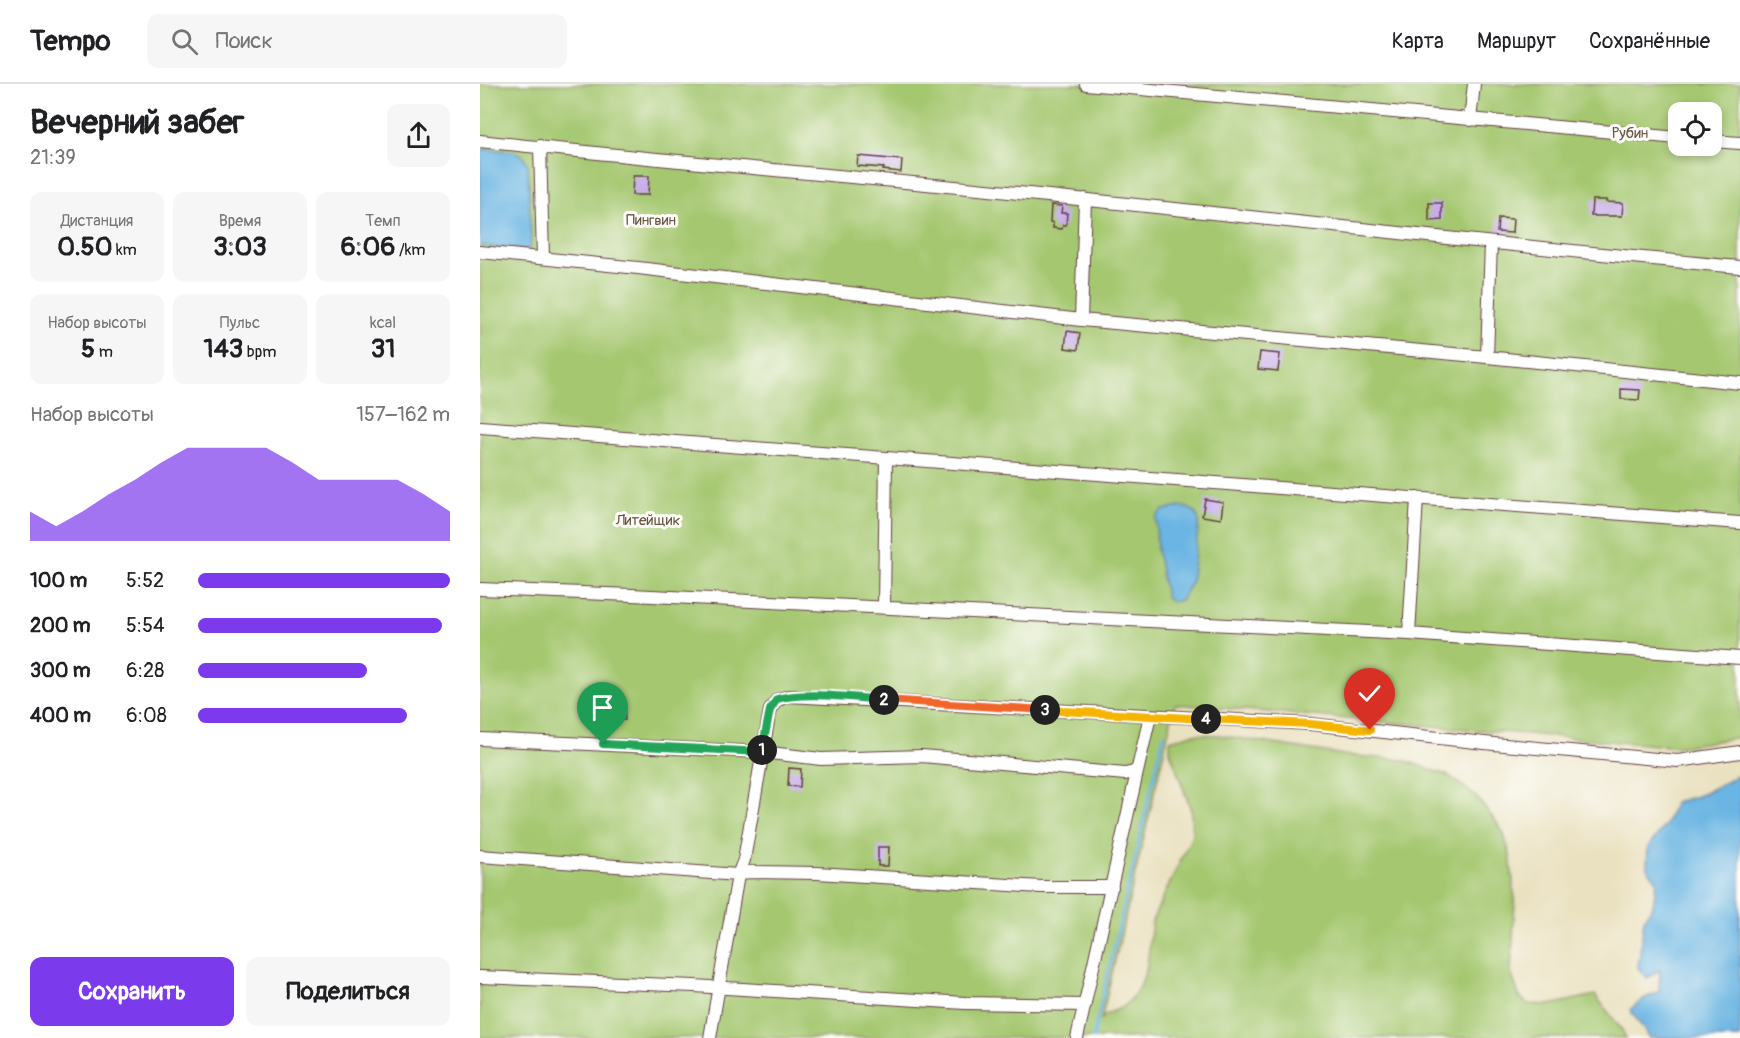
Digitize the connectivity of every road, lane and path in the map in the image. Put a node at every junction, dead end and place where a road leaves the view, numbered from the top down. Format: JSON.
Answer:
{"nodes":[{"id":1,"x":1086,"y":84,"type":"edge"},
{"id":2,"x":1474,"y":84,"type":"edge"},
{"id":3,"x":1470,"y":120,"type":"junction"},
{"id":4,"x":1668,"y":137,"type":"edge"},
{"id":5,"x":480,"y":141,"type":"edge"},
{"id":6,"x":1722,"y":142,"type":"edge"},
{"id":7,"x":1740,"y":143,"type":"edge"},
{"id":8,"x":540,"y":147,"type":"junction"},
{"id":9,"x":1085,"y":200,"type":"junction"},
{"id":10,"x":1491,"y":243,"type":"junction"},
{"id":11,"x":480,"y":252,"type":"edge"},
{"id":12,"x":543,"y":258,"type":"junction"},
{"id":13,"x":1740,"y":267,"type":"edge"},
{"id":14,"x":1081,"y":320,"type":"junction"},
{"id":15,"x":1487,"y":357,"type":"junction"},
{"id":16,"x":1740,"y":383,"type":"edge"},
{"id":17,"x":480,"y":427,"type":"edge"},
{"id":18,"x":886,"y":459,"type":"junction"},
{"id":19,"x":1417,"y":498,"type":"junction"},
{"id":20,"x":1740,"y":523,"type":"edge"},
{"id":21,"x":480,"y":589,"type":"edge"},
{"id":22,"x":884,"y":607,"type":"junction"},
{"id":23,"x":1409,"y":634,"type":"junction"},
{"id":24,"x":1740,"y":658,"type":"edge"},
{"id":25,"x":1150,"y":716,"type":"junction"},
{"id":26,"x":480,"y":739,"type":"edge"},
{"id":27,"x":762,"y":752,"type":"junction"},
{"id":28,"x":1740,"y":752,"type":"edge"},
{"id":29,"x":1138,"y":768,"type":"junction"},
{"id":30,"x":480,"y":856,"type":"edge"},
{"id":31,"x":738,"y":875,"type":"junction"},
{"id":32,"x":1112,"y":887,"type":"junction"},
{"id":33,"x":480,"y":977,"type":"edge"},
{"id":34,"x":718,"y":989,"type":"junction"},
{"id":35,"x":1085,"y":1005,"type":"junction"},
{"id":36,"x":710,"y":1038,"type":"edge"},
{"id":37,"x":1077,"y":1038,"type":"edge"}],
"edges":[{"from":1,"to":3,"type":"street"},
{"from":2,"to":3,"type":"street"},
{"from":3,"to":4,"type":"street"},
{"from":5,"to":8,"type":"street"},
{"from":6,"to":7,"type":"street"},
{"from":8,"to":9,"type":"street"},
{"from":8,"to":12,"type":"street"},
{"from":9,"to":10,"type":"street"},
{"from":9,"to":14,"type":"street"},
{"from":10,"to":13,"type":"street"},
{"from":10,"to":15,"type":"street"},
{"from":11,"to":12,"type":"street"},
{"from":12,"to":14,"type":"street"},
{"from":14,"to":15,"type":"street"},
{"from":15,"to":16,"type":"street"},
{"from":17,"to":18,"type":"street"},
{"from":18,"to":19,"type":"street"},
{"from":18,"to":22,"type":"street"},
{"from":19,"to":20,"type":"street"},
{"from":19,"to":23,"type":"street"},
{"from":21,"to":22,"type":"street"},
{"from":22,"to":23,"type":"street"},
{"from":23,"to":24,"type":"street"},
{"from":25,"to":27,"type":"street"},
{"from":25,"to":28,"type":"street"},
{"from":25,"to":29,"type":"street"},
{"from":26,"to":27,"type":"street"},
{"from":27,"to":29,"type":"street"},
{"from":27,"to":31,"type":"street"},
{"from":29,"to":32,"type":"street"},
{"from":30,"to":31,"type":"street"},
{"from":31,"to":32,"type":"street"},
{"from":31,"to":34,"type":"street"},
{"from":32,"to":35,"type":"street"},
{"from":33,"to":34,"type":"street"},
{"from":34,"to":35,"type":"street"},
{"from":34,"to":36,"type":"street"},
{"from":35,"to":37,"type":"street"}]}
